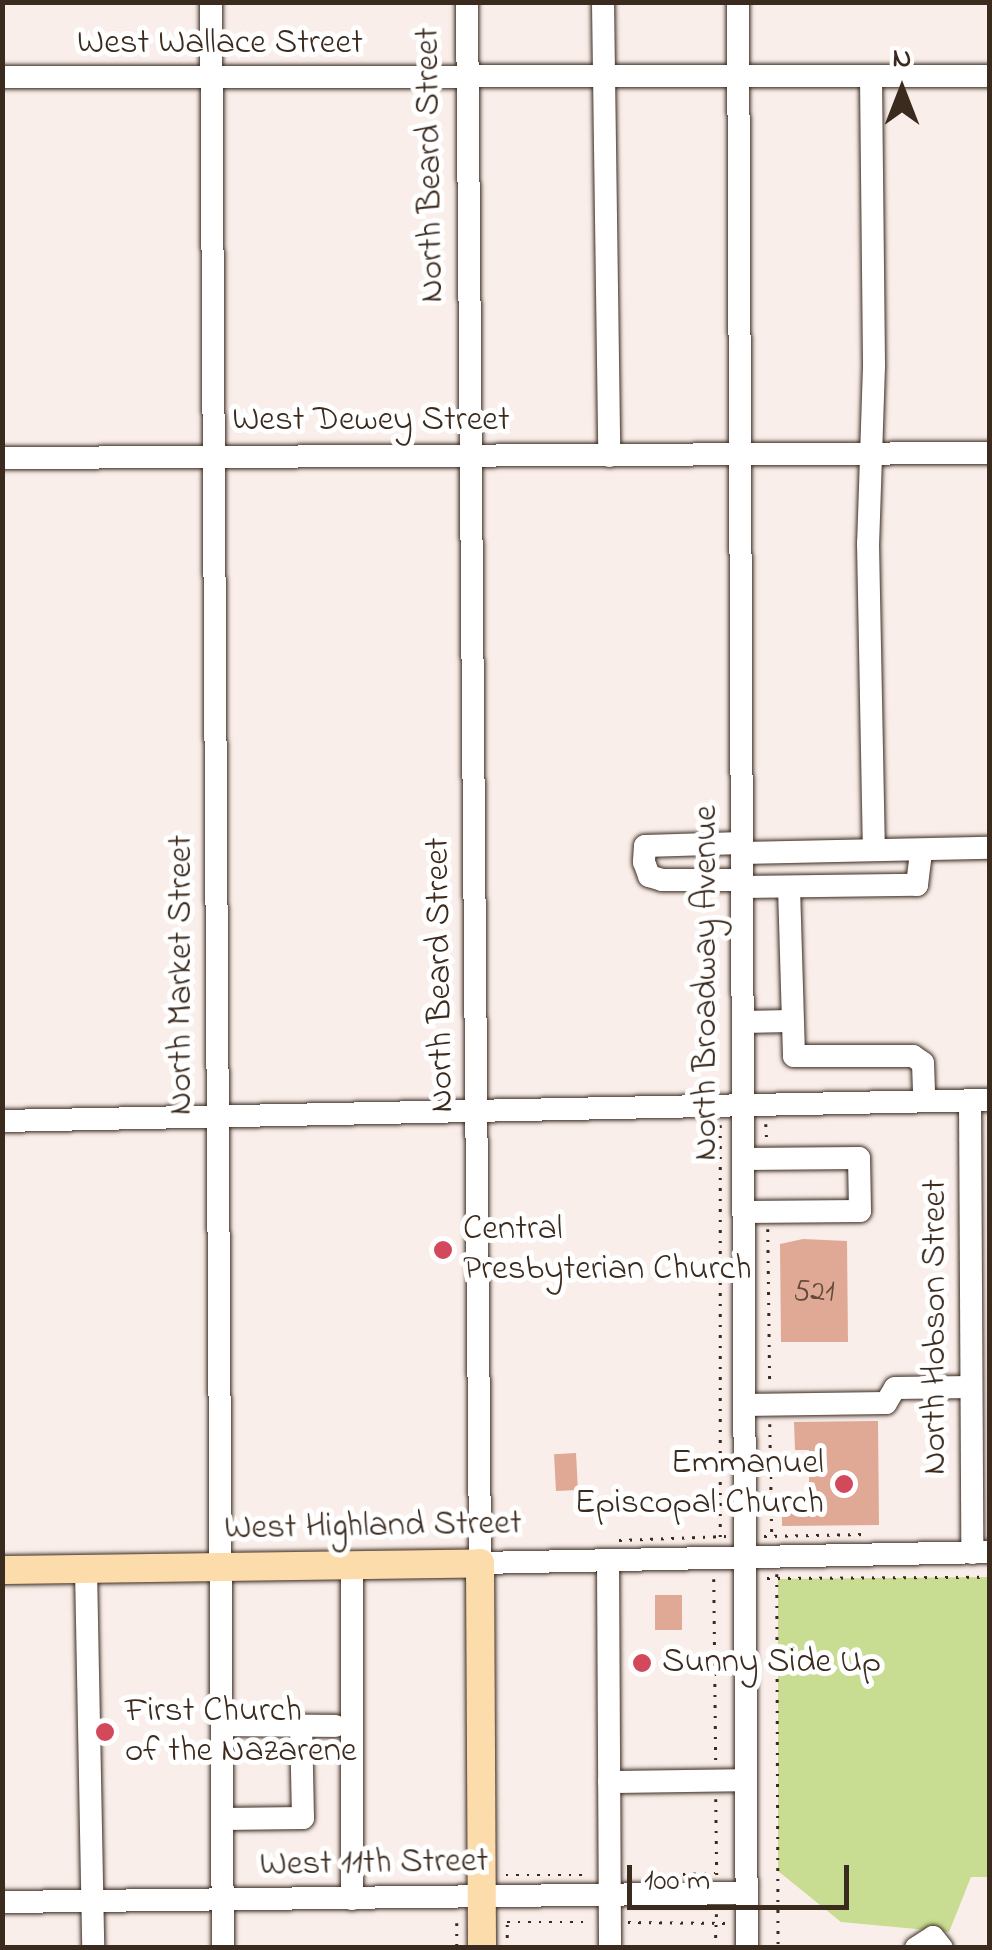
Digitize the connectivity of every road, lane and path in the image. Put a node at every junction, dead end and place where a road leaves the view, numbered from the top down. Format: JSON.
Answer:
{"nodes":[{"id":1,"x":211,"y":2,"type":"edge"},
{"id":2,"x":467,"y":2,"type":"edge"},
{"id":3,"x":602,"y":2,"type":"edge"},
{"id":4,"x":738,"y":2,"type":"edge"},
{"id":5,"x":990,"y":76,"type":"edge"},
{"id":6,"x":2,"y":78,"type":"edge"},
{"id":7,"x":604,"y":78,"type":"junction"},
{"id":8,"x":871,"y":78,"type":"junction"},
{"id":9,"x":738,"y":79,"type":"junction"},
{"id":10,"x":211,"y":80,"type":"junction"},
{"id":11,"x":468,"y":80,"type":"junction"},
{"id":12,"x":990,"y":453,"type":"edge"},
{"id":13,"x":872,"y":454,"type":"junction"},
{"id":14,"x":472,"y":456,"type":"junction"},
{"id":15,"x":609,"y":456,"type":"junction"},
{"id":16,"x":740,"y":456,"type":"junction"},
{"id":17,"x":215,"y":457,"type":"junction"},
{"id":18,"x":2,"y":458,"type":"edge"},
{"id":19,"x":742,"y":848,"type":"junction"},
{"id":20,"x":990,"y":848,"type":"edge"},
{"id":21,"x":874,"y":850,"type":"junction"},
{"id":22,"x":921,"y":850,"type":"junction"},
{"id":23,"x":742,"y":884,"type":"junction"},
{"id":24,"x":789,"y":887,"type":"junction"},
{"id":25,"x":790,"y":1021,"type":"junction"},
{"id":26,"x":743,"y":1022,"type":"junction"},
{"id":27,"x":980,"y":1100,"type":"edge"},
{"id":28,"x":924,"y":1101,"type":"junction"},
{"id":29,"x":743,"y":1104,"type":"junction"},
{"id":30,"x":480,"y":1110,"type":"junction"},
{"id":31,"x":217,"y":1118,"type":"junction"},
{"id":32,"x":2,"y":1120,"type":"edge"},
{"id":33,"x":720,"y":1124,"type":"dead end"},
{"id":34,"x":766,"y":1124,"type":"dead end"},
{"id":35,"x":755,"y":1158,"type":"junction"},
{"id":36,"x":756,"y":1212,"type":"junction"},
{"id":37,"x":972,"y":1387,"type":"junction"},
{"id":38,"x":744,"y":1404,"type":"junction"},
{"id":39,"x":770,"y":1404,"type":"junction"},
{"id":40,"x":881,"y":1534,"type":"dead end"},
{"id":41,"x":981,"y":1553,"type":"edge"},
{"id":42,"x":745,"y":1557,"type":"junction"},
{"id":43,"x":775,"y":1557,"type":"junction"},
{"id":44,"x":716,"y":1558,"type":"junction"},
{"id":45,"x":608,"y":1560,"type":"junction"},
{"id":46,"x":480,"y":1563,"type":"junction"},
{"id":47,"x":352,"y":1565,"type":"junction"},
{"id":48,"x":223,"y":1568,"type":"junction"},
{"id":49,"x":86,"y":1569,"type":"junction"},
{"id":50,"x":2,"y":1570,"type":"edge"},
{"id":51,"x":990,"y":1577,"type":"edge"},
{"id":52,"x":223,"y":1725,"type":"junction"},
{"id":53,"x":301,"y":1725,"type":"junction"},
{"id":54,"x":336,"y":1726,"type":"dead end"},
{"id":55,"x":716,"y":1780,"type":"junction"},
{"id":56,"x":746,"y":1780,"type":"junction"},
{"id":57,"x":609,"y":1782,"type":"junction"},
{"id":58,"x":223,"y":1819,"type":"junction"},
{"id":59,"x":778,"y":1871,"type":"junction"},
{"id":60,"x":681,"y":1874,"type":"dead end"},
{"id":61,"x":506,"y":1875,"type":"dead end"},
{"id":62,"x":716,"y":1883,"type":"junction"},
{"id":63,"x":747,"y":1884,"type":"junction"},
{"id":64,"x":609,"y":1885,"type":"junction"},
{"id":65,"x":482,"y":1897,"type":"junction"},
{"id":66,"x":352,"y":1899,"type":"junction"},
{"id":67,"x":223,"y":1901,"type":"junction"},
{"id":68,"x":2,"y":1902,"type":"edge"},
{"id":69,"x":95,"y":1902,"type":"junction"},
{"id":70,"x":778,"y":1921,"type":"junction"},
{"id":71,"x":610,"y":1922,"type":"junction"},
{"id":72,"x":715,"y":1922,"type":"junction"},
{"id":73,"x":457,"y":1924,"type":"dead end"},
{"id":74,"x":747,"y":1924,"type":"junction"},
{"id":75,"x":93,"y":1948,"type":"edge"},
{"id":76,"x":223,"y":1948,"type":"edge"},
{"id":77,"x":457,"y":1948,"type":"edge"},
{"id":78,"x":482,"y":1948,"type":"edge"},
{"id":79,"x":507,"y":1948,"type":"edge"},
{"id":80,"x":610,"y":1948,"type":"edge"},
{"id":81,"x":716,"y":1948,"type":"edge"},
{"id":82,"x":747,"y":1948,"type":"edge"},
{"id":83,"x":778,"y":1948,"type":"edge"},
{"id":84,"x":916,"y":1948,"type":"edge"},
{"id":85,"x":942,"y":1948,"type":"edge"}],
"edges":[{"from":1,"to":10,"type":"street","name":"North Market Street"},
{"from":2,"to":11,"type":"street","name":"North Beard Street"},
{"from":3,"to":7,"type":"street"},
{"from":4,"to":9,"type":"street","name":"North Broadway Avenue"},
{"from":5,"to":8,"type":"street","name":"West Wallace Street"},
{"from":6,"to":10,"type":"street","name":"West Wallace Street"},
{"from":7,"to":9,"type":"street","name":"West Wallace Street"},
{"from":7,"to":11,"type":"street","name":"West Wallace Street"},
{"from":7,"to":15,"type":"street"},
{"from":8,"to":9,"type":"street","name":"West Wallace Street"},
{"from":8,"to":13,"type":"street"},
{"from":9,"to":16,"type":"street","name":"North Broadway Avenue"},
{"from":10,"to":11,"type":"street","name":"West Wallace Street"},
{"from":10,"to":17,"type":"street","name":"North Market Street"},
{"from":11,"to":14,"type":"street","name":"North Beard Street"},
{"from":12,"to":13,"type":"street","name":"West Dewey Street"},
{"from":13,"to":16,"type":"street","name":"West Dewey Street"},
{"from":13,"to":21,"type":"street"},
{"from":14,"to":15,"type":"street","name":"West Dewey Street"},
{"from":14,"to":17,"type":"street","name":"West Dewey Street"},
{"from":14,"to":30,"type":"street","name":"North Beard Street"},
{"from":15,"to":16,"type":"street","name":"West Dewey Street"},
{"from":16,"to":19,"type":"street","name":"North Broadway Avenue"},
{"from":17,"to":18,"type":"street","name":"West Dewey Street"},
{"from":17,"to":31,"type":"street","name":"North Market Street"},
{"from":19,"to":21,"type":"street"},
{"from":19,"to":23,"type":"street","name":"North Broadway Avenue"},
{"from":19,"to":23,"type":"street"},
{"from":20,"to":22,"type":"street"},
{"from":21,"to":22,"type":"street"},
{"from":22,"to":24,"type":"street"},
{"from":23,"to":24,"type":"street"},
{"from":23,"to":26,"type":"street","name":"North Broadway Avenue"},
{"from":24,"to":25,"type":"street"},
{"from":25,"to":26,"type":"street"},
{"from":25,"to":28,"type":"street"},
{"from":26,"to":29,"type":"street","name":"North Broadway Avenue"},
{"from":27,"to":28,"type":"street"},
{"from":27,"to":37,"type":"street","name":"North Hobson Street"},
{"from":28,"to":29,"type":"street"},
{"from":29,"to":30,"type":"street"},
{"from":29,"to":35,"type":"street","name":"North Broadway Avenue"},
{"from":30,"to":31,"type":"street"},
{"from":30,"to":46,"type":"street","name":"North Beard Street"},
{"from":31,"to":32,"type":"street"},
{"from":31,"to":48,"type":"street","name":"North Market Street"},
{"from":33,"to":44,"type":"path"},
{"from":34,"to":35,"type":"path"},
{"from":35,"to":36,"type":"street","name":"North Broadway Avenue"},
{"from":35,"to":36,"type":"street"},
{"from":36,"to":38,"type":"street","name":"North Broadway Avenue"},
{"from":36,"to":39,"type":"path"},
{"from":37,"to":39,"type":"street"},
{"from":37,"to":41,"type":"street","name":"North Hobson Street"},
{"from":38,"to":39,"type":"street"},
{"from":38,"to":42,"type":"street","name":"North Broadway Avenue"},
{"from":39,"to":43,"type":"path"},
{"from":40,"to":43,"type":"path"},
{"from":41,"to":43,"type":"street","name":"West Highland Street"},
{"from":42,"to":43,"type":"street","name":"West Highland Street"},
{"from":42,"to":43,"type":"path"},
{"from":42,"to":43,"type":"path"},
{"from":42,"to":44,"type":"street","name":"West Highland Street"},
{"from":42,"to":56,"type":"street","name":"North Broadway Avenue"},
{"from":43,"to":51,"type":"path"},
{"from":43,"to":59,"type":"path"},
{"from":44,"to":45,"type":"street","name":"West Highland Street"},
{"from":44,"to":55,"type":"path"},
{"from":45,"to":46,"type":"street","name":"West Highland Street"},
{"from":45,"to":57,"type":"street"},
{"from":46,"to":47,"type":"main road","name":"West Highland Street"},
{"from":46,"to":65,"type":"main road","name":"North Beard Street"},
{"from":47,"to":48,"type":"main road","name":"West Highland Street"},
{"from":47,"to":66,"type":"street"},
{"from":48,"to":49,"type":"main road","name":"West Highland Street"},
{"from":48,"to":52,"type":"street","name":"North Market Street"},
{"from":49,"to":50,"type":"main road","name":"West Highland Street"},
{"from":49,"to":69,"type":"street"},
{"from":52,"to":53,"type":"street"},
{"from":52,"to":58,"type":"street","name":"North Market Street"},
{"from":53,"to":54,"type":"street"},
{"from":53,"to":58,"type":"street"},
{"from":55,"to":56,"type":"street"},
{"from":55,"to":57,"type":"street"},
{"from":55,"to":62,"type":"path"},
{"from":56,"to":63,"type":"street","name":"North Broadway Avenue"},
{"from":57,"to":64,"type":"street"},
{"from":58,"to":67,"type":"street","name":"North Market Street"},
{"from":59,"to":63,"type":"path"},
{"from":59,"to":70,"type":"path"},
{"from":60,"to":62,"type":"path"},
{"from":61,"to":64,"type":"path"},
{"from":62,"to":63,"type":"street","name":"West 11th Street"},
{"from":62,"to":63,"type":"path"},
{"from":62,"to":64,"type":"street","name":"West 11th Street"},
{"from":62,"to":72,"type":"path"},
{"from":63,"to":74,"type":"street","name":"North Broadway Avenue"},
{"from":64,"to":65,"type":"street","name":"West 11th Street"},
{"from":64,"to":71,"type":"street"},
{"from":65,"to":66,"type":"street","name":"West 11th Street"},
{"from":65,"to":78,"type":"main road","name":"North Beard Street"},
{"from":66,"to":67,"type":"street","name":"West 11th Street"},
{"from":67,"to":69,"type":"street","name":"West 11th Street"},
{"from":67,"to":76,"type":"street","name":"North Market Street"},
{"from":68,"to":69,"type":"street","name":"West 11th Street"},
{"from":69,"to":75,"type":"street"},
{"from":70,"to":74,"type":"path"},
{"from":70,"to":83,"type":"path"},
{"from":71,"to":72,"type":"path"},
{"from":71,"to":79,"type":"path"},
{"from":71,"to":80,"type":"street"},
{"from":72,"to":74,"type":"path"},
{"from":72,"to":81,"type":"path"},
{"from":73,"to":77,"type":"path"},
{"from":74,"to":82,"type":"street","name":"North Broadway Avenue"},
{"from":84,"to":85,"type":"street"}]}
